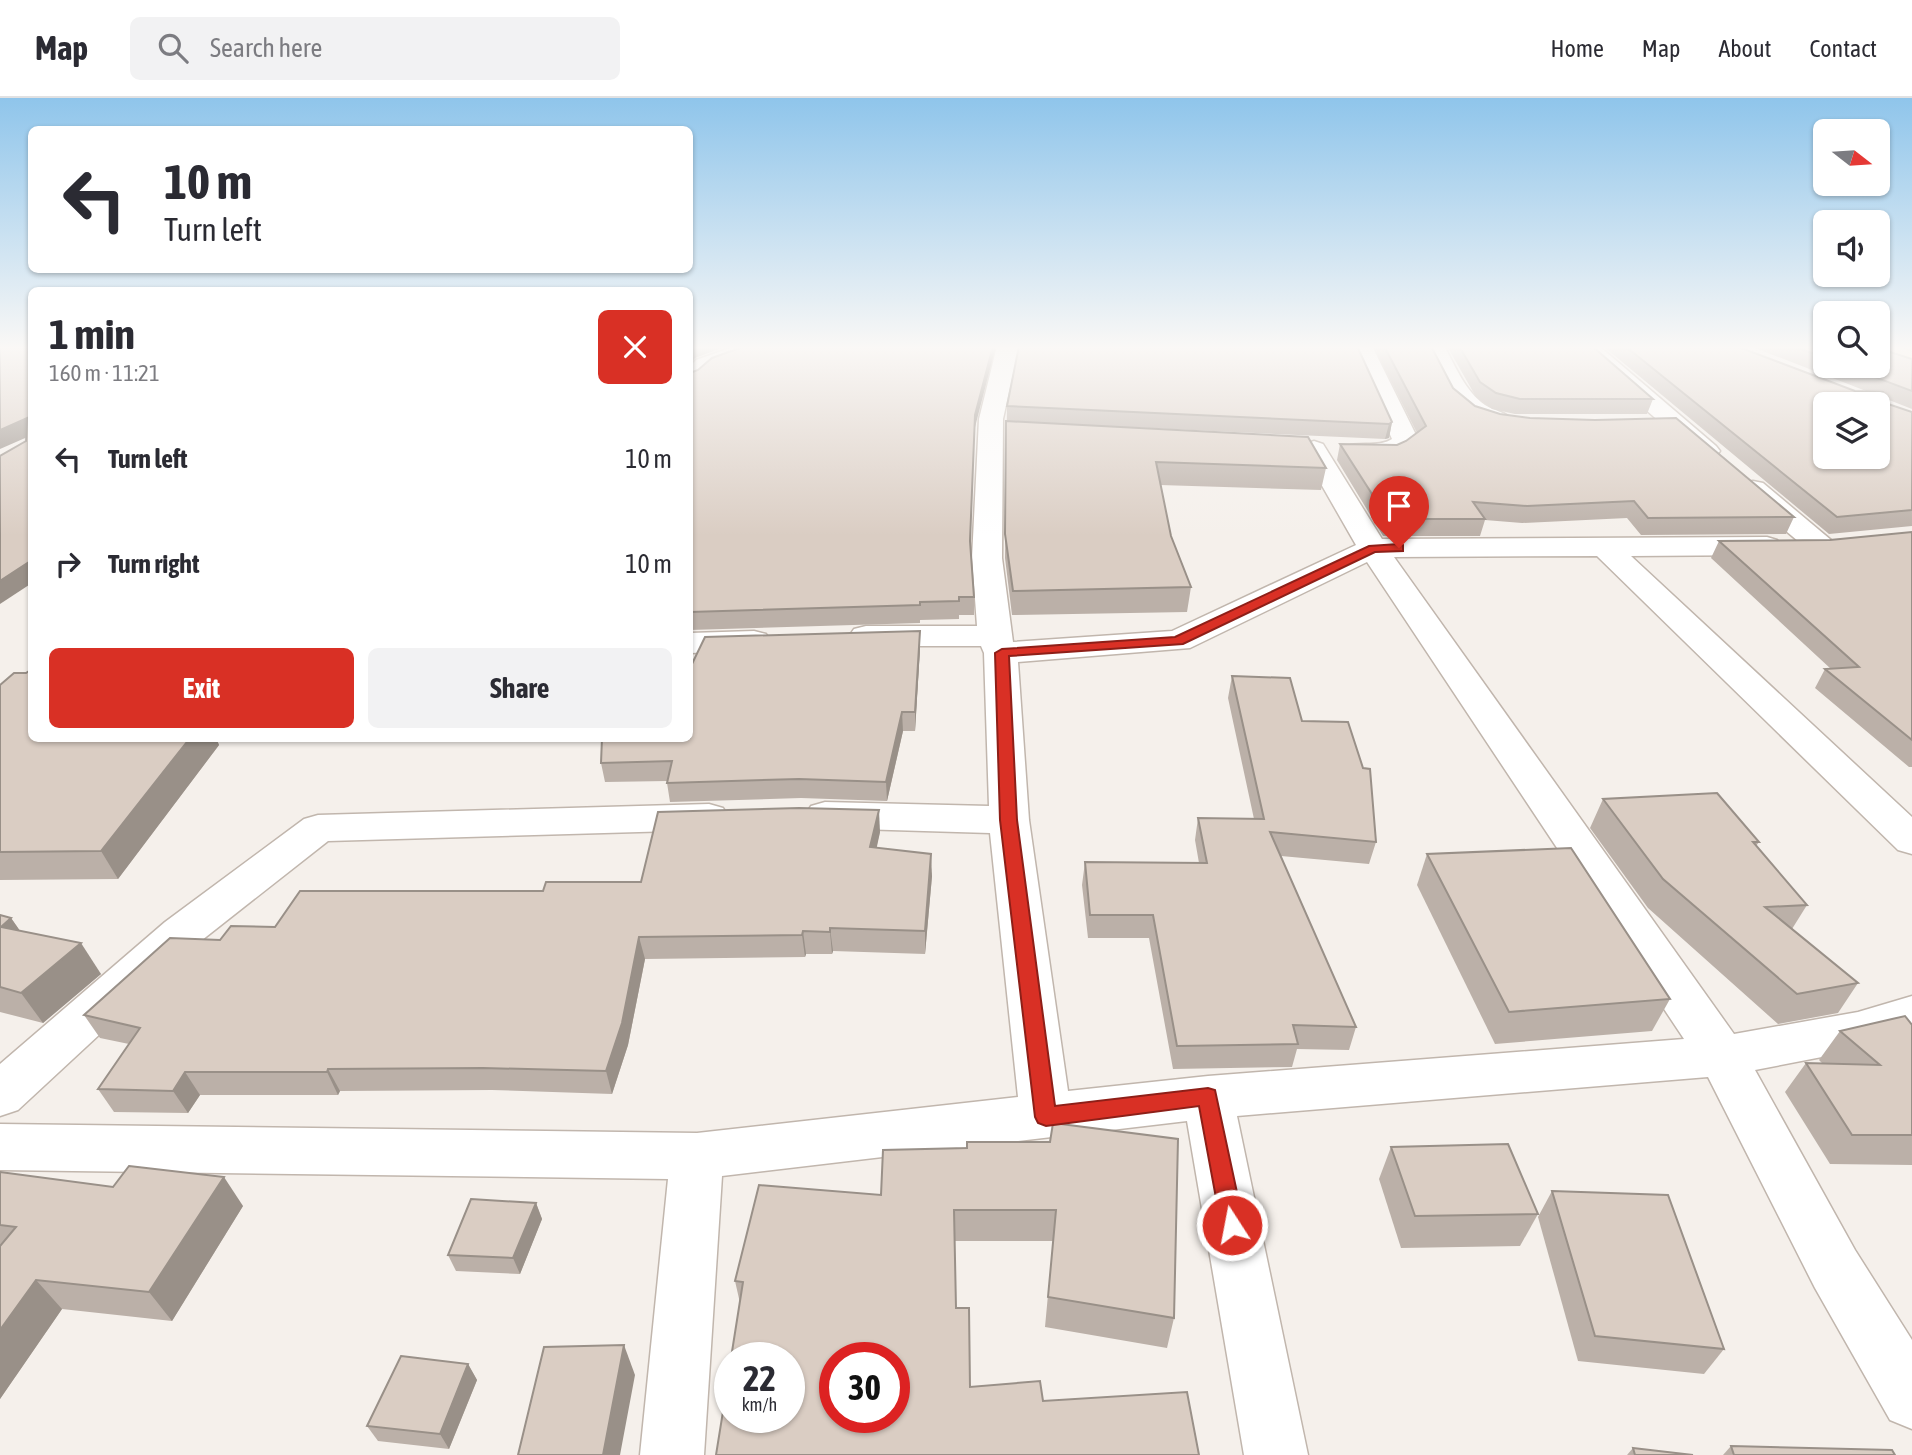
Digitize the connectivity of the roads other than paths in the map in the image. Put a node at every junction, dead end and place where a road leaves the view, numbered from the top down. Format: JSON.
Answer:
{"nodes":[{"id":1,"x":1005,"y":409,"type":"edge"},
{"id":2,"x":1391,"y":409,"type":"edge"},
{"id":3,"x":1473,"y":409,"type":"edge"},
{"id":4,"x":1658,"y":409,"type":"edge"},
{"id":5,"x":1528,"y":424,"type":"edge"},
{"id":6,"x":1635,"y":424,"type":"edge"},
{"id":7,"x":1675,"y":424,"type":"junction"},
{"id":8,"x":1604,"y":546,"type":"junction"},
{"id":9,"x":1373,"y":548,"type":"junction"},
{"id":10,"x":839,"y":637,"type":"edge"},
{"id":11,"x":787,"y":640,"type":"edge"},
{"id":12,"x":693,"y":643,"type":"edge"},
{"id":13,"x":998,"y":644,"type":"junction"},
{"id":14,"x":787,"y":815,"type":"edge"},
{"id":15,"x":746,"y":816,"type":"edge"},
{"id":16,"x":1009,"y":820,"type":"junction"},
{"id":17,"x":1912,"y":840,"type":"edge"},
{"id":18,"x":1912,"y":1015,"type":"edge"},
{"id":19,"x":1722,"y":1056,"type":"junction"},
{"id":20,"x":0,"y":1095,"type":"edge"},
{"id":21,"x":1208,"y":1097,"type":"junction"},
{"id":22,"x":1046,"y":1117,"type":"junction"},
{"id":23,"x":0,"y":1147,"type":"edge"},
{"id":24,"x":697,"y":1156,"type":"junction"},
{"id":25,"x":1912,"y":1398,"type":"edge"},
{"id":26,"x":672,"y":1455,"type":"edge"},
{"id":27,"x":1276,"y":1455,"type":"edge"}],
"edges":[{"from":1,"to":13,"type":"street"},
{"from":2,"to":9,"type":"street"},
{"from":3,"to":5,"type":"street"},
{"from":4,"to":7,"type":"street"},
{"from":6,"to":7,"type":"street"},
{"from":7,"to":8,"type":"street"},
{"from":8,"to":9,"type":"street"},
{"from":8,"to":17,"type":"street"},
{"from":9,"to":13,"type":"street"},
{"from":9,"to":19,"type":"street"},
{"from":10,"to":13,"type":"street"},
{"from":11,"to":12,"type":"street"},
{"from":13,"to":16,"type":"street"},
{"from":14,"to":16,"type":"street"},
{"from":15,"to":20,"type":"street"},
{"from":16,"to":22,"type":"street"},
{"from":18,"to":19,"type":"street"},
{"from":19,"to":21,"type":"street"},
{"from":19,"to":25,"type":"street"},
{"from":21,"to":22,"type":"street"},
{"from":21,"to":27,"type":"street"},
{"from":22,"to":24,"type":"street"},
{"from":23,"to":24,"type":"street"},
{"from":24,"to":26,"type":"street"}]}
